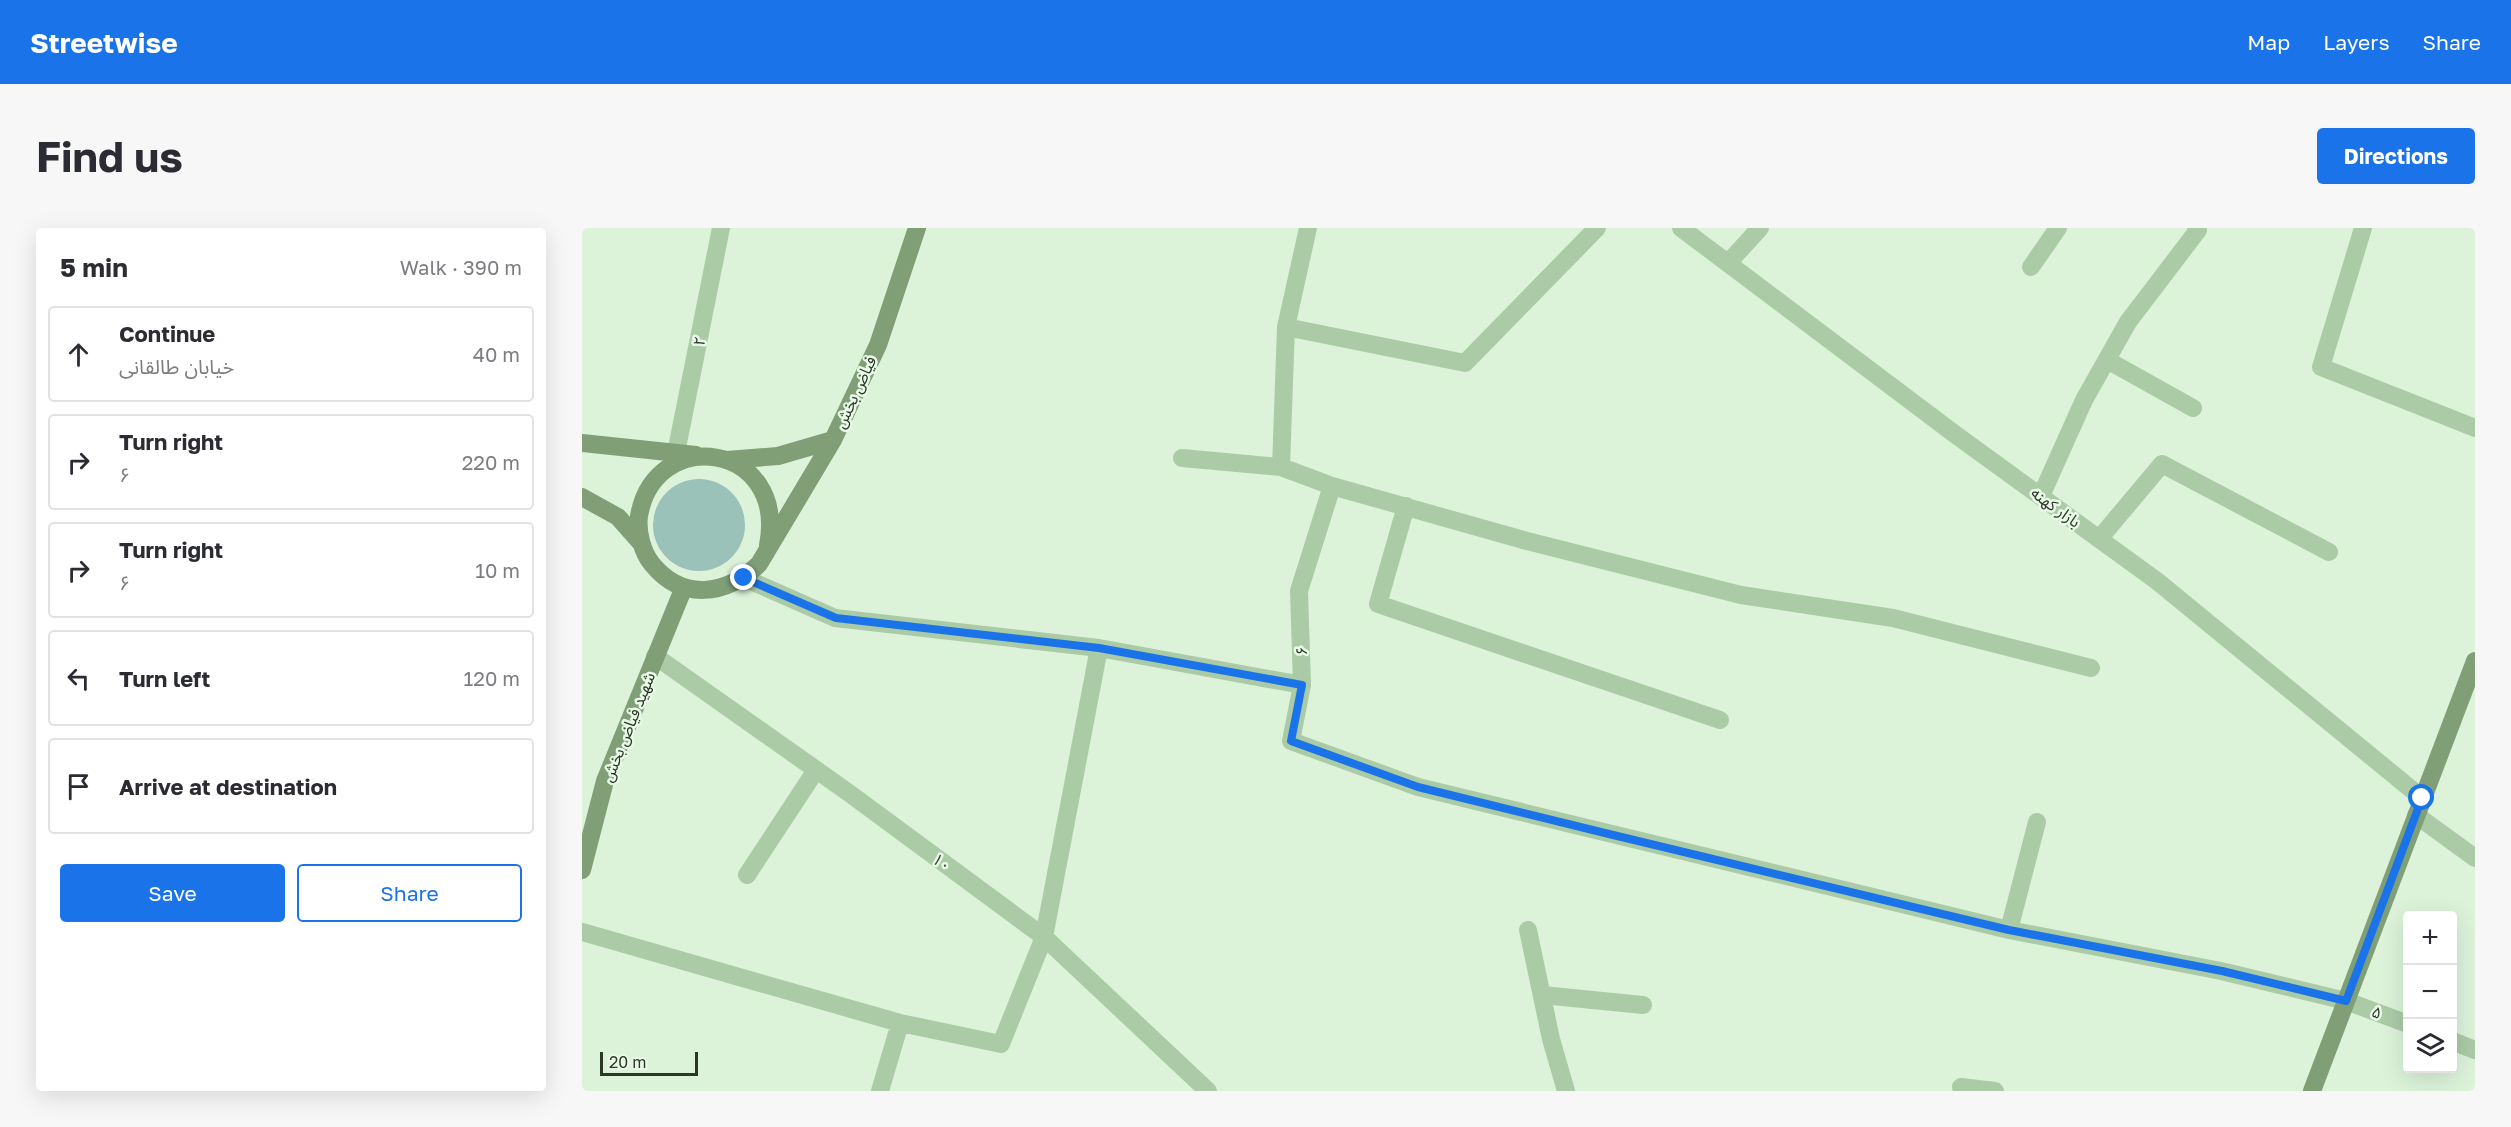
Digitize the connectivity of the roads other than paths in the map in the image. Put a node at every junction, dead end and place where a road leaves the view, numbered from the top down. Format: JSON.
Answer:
{"nodes":[{"id":1,"x":721,"y":228,"type":"edge"},
{"id":2,"x":917,"y":228,"type":"edge"},
{"id":3,"x":1308,"y":228,"type":"edge"},
{"id":4,"x":1597,"y":228,"type":"edge"},
{"id":5,"x":1682,"y":228,"type":"edge"},
{"id":6,"x":1760,"y":228,"type":"edge"},
{"id":7,"x":2196,"y":228,"type":"edge"},
{"id":8,"x":2363,"y":228,"type":"edge"},
{"id":9,"x":2051,"y":231,"type":"edge"},
{"id":10,"x":1728,"y":263,"type":"junction"},
{"id":11,"x":2031,"y":267,"type":"dead end"},
{"id":12,"x":1286,"y":327,"type":"junction"},
{"id":13,"x":2107,"y":360,"type":"junction"},
{"id":14,"x":2193,"y":408,"type":"dead end"},
{"id":15,"x":2475,"y":428,"type":"edge"},
{"id":16,"x":833,"y":440,"type":"junction"},
{"id":17,"x":582,"y":443,"type":"edge"},
{"id":18,"x":1182,"y":458,"type":"dead end"},
{"id":19,"x":675,"y":459,"type":"junction"},
{"id":20,"x":727,"y":460,"type":"junction"},
{"id":21,"x":1281,"y":467,"type":"junction"},
{"id":22,"x":1332,"y":486,"type":"junction"},
{"id":23,"x":2041,"y":496,"type":"junction"},
{"id":24,"x":582,"y":497,"type":"edge"},
{"id":25,"x":1406,"y":506,"type":"junction"},
{"id":26,"x":2099,"y":538,"type":"junction"},
{"id":27,"x":642,"y":544,"type":"junction"},
{"id":28,"x":768,"y":545,"type":"junction"},
{"id":29,"x":2329,"y":552,"type":"dead end"},
{"id":30,"x":744,"y":578,"type":"junction"},
{"id":31,"x":684,"y":587,"type":"junction"},
{"id":32,"x":1099,"y":648,"type":"junction"},
{"id":33,"x":655,"y":656,"type":"junction"},
{"id":34,"x":2475,"y":661,"type":"edge"},
{"id":35,"x":2091,"y":668,"type":"dead end"},
{"id":36,"x":1302,"y":685,"type":"junction"},
{"id":37,"x":2470,"y":689,"type":"edge"},
{"id":38,"x":1720,"y":720,"type":"dead end"},
{"id":39,"x":816,"y":770,"type":"junction"},
{"id":40,"x":2419,"y":807,"type":"junction"},
{"id":41,"x":2037,"y":822,"type":"dead end"},
{"id":42,"x":2475,"y":858,"type":"edge"},
{"id":43,"x":582,"y":870,"type":"edge"},
{"id":44,"x":747,"y":875,"type":"dead end"},
{"id":45,"x":1528,"y":930,"type":"dead end"},
{"id":46,"x":2009,"y":930,"type":"junction"},
{"id":47,"x":582,"y":932,"type":"edge"},
{"id":48,"x":1044,"y":937,"type":"junction"},
{"id":49,"x":1542,"y":995,"type":"junction"},
{"id":50,"x":2346,"y":1001,"type":"junction"},
{"id":51,"x":1643,"y":1005,"type":"dead end"},
{"id":52,"x":2403,"y":1022,"type":"edge"},
{"id":53,"x":900,"y":1023,"type":"junction"},
{"id":54,"x":2457,"y":1043,"type":"edge"},
{"id":55,"x":2475,"y":1050,"type":"edge"},
{"id":56,"x":1961,"y":1087,"type":"dead end"},
{"id":57,"x":880,"y":1091,"type":"edge"},
{"id":58,"x":1207,"y":1091,"type":"edge"},
{"id":59,"x":1566,"y":1091,"type":"edge"},
{"id":60,"x":1995,"y":1091,"type":"edge"},
{"id":61,"x":2312,"y":1091,"type":"edge"}],
"edges":[{"from":1,"to":19,"type":"street","name":"۲"},
{"from":2,"to":16,"type":"street","name":"فیاض بخش"},
{"from":3,"to":12,"type":"street"},
{"from":4,"to":12,"type":"street"},
{"from":5,"to":10,"type":"street","name":"بازار کهنه"},
{"from":6,"to":10,"type":"street"},
{"from":7,"to":13,"type":"street"},
{"from":8,"to":15,"type":"street"},
{"from":9,"to":11,"type":"street"},
{"from":10,"to":23,"type":"street","name":"بازار کهنه"},
{"from":12,"to":21,"type":"street"},
{"from":13,"to":14,"type":"street"},
{"from":13,"to":23,"type":"street"},
{"from":16,"to":20,"type":"street"},
{"from":16,"to":28,"type":"street","name":"فیاض بخش"},
{"from":17,"to":19,"type":"street"},
{"from":18,"to":21,"type":"street"},
{"from":19,"to":20,"type":"street"},
{"from":19,"to":27,"type":"street"},
{"from":20,"to":28,"type":"street"},
{"from":21,"to":22,"type":"street"},
{"from":22,"to":25,"type":"street"},
{"from":22,"to":36,"type":"street","name":"۶"},
{"from":23,"to":26,"type":"street","name":"بازار کهنه"},
{"from":24,"to":27,"type":"street"},
{"from":25,"to":35,"type":"street"},
{"from":25,"to":38,"type":"street"},
{"from":26,"to":29,"type":"street"},
{"from":26,"to":40,"type":"street","name":"بازار کهنه"},
{"from":27,"to":31,"type":"street"},
{"from":28,"to":30,"type":"street"},
{"from":30,"to":31,"type":"street"},
{"from":30,"to":32,"type":"street"},
{"from":31,"to":33,"type":"street","name":"شهید فیاض بخش"},
{"from":32,"to":36,"type":"street"},
{"from":32,"to":48,"type":"street"},
{"from":33,"to":39,"type":"street","name":"۱۰"},
{"from":33,"to":43,"type":"street","name":"شهید فیاض بخش"},
{"from":34,"to":37,"type":"street"},
{"from":36,"to":46,"type":"street","name":"۶"},
{"from":37,"to":40,"type":"street"},
{"from":39,"to":44,"type":"street"},
{"from":39,"to":48,"type":"street","name":"۱۰"},
{"from":40,"to":42,"type":"street","name":"بازار کهنه"},
{"from":40,"to":50,"type":"street"},
{"from":41,"to":46,"type":"street"},
{"from":45,"to":49,"type":"street"},
{"from":46,"to":50,"type":"street","name":"۶"},
{"from":47,"to":53,"type":"street"},
{"from":48,"to":53,"type":"street"},
{"from":48,"to":58,"type":"street","name":"۱۰"},
{"from":49,"to":51,"type":"street"},
{"from":49,"to":59,"type":"street"},
{"from":50,"to":52,"type":"street","name":"۵"},
{"from":50,"to":61,"type":"street"},
{"from":53,"to":57,"type":"street"},
{"from":54,"to":55,"type":"street"},
{"from":56,"to":60,"type":"street"}]}
